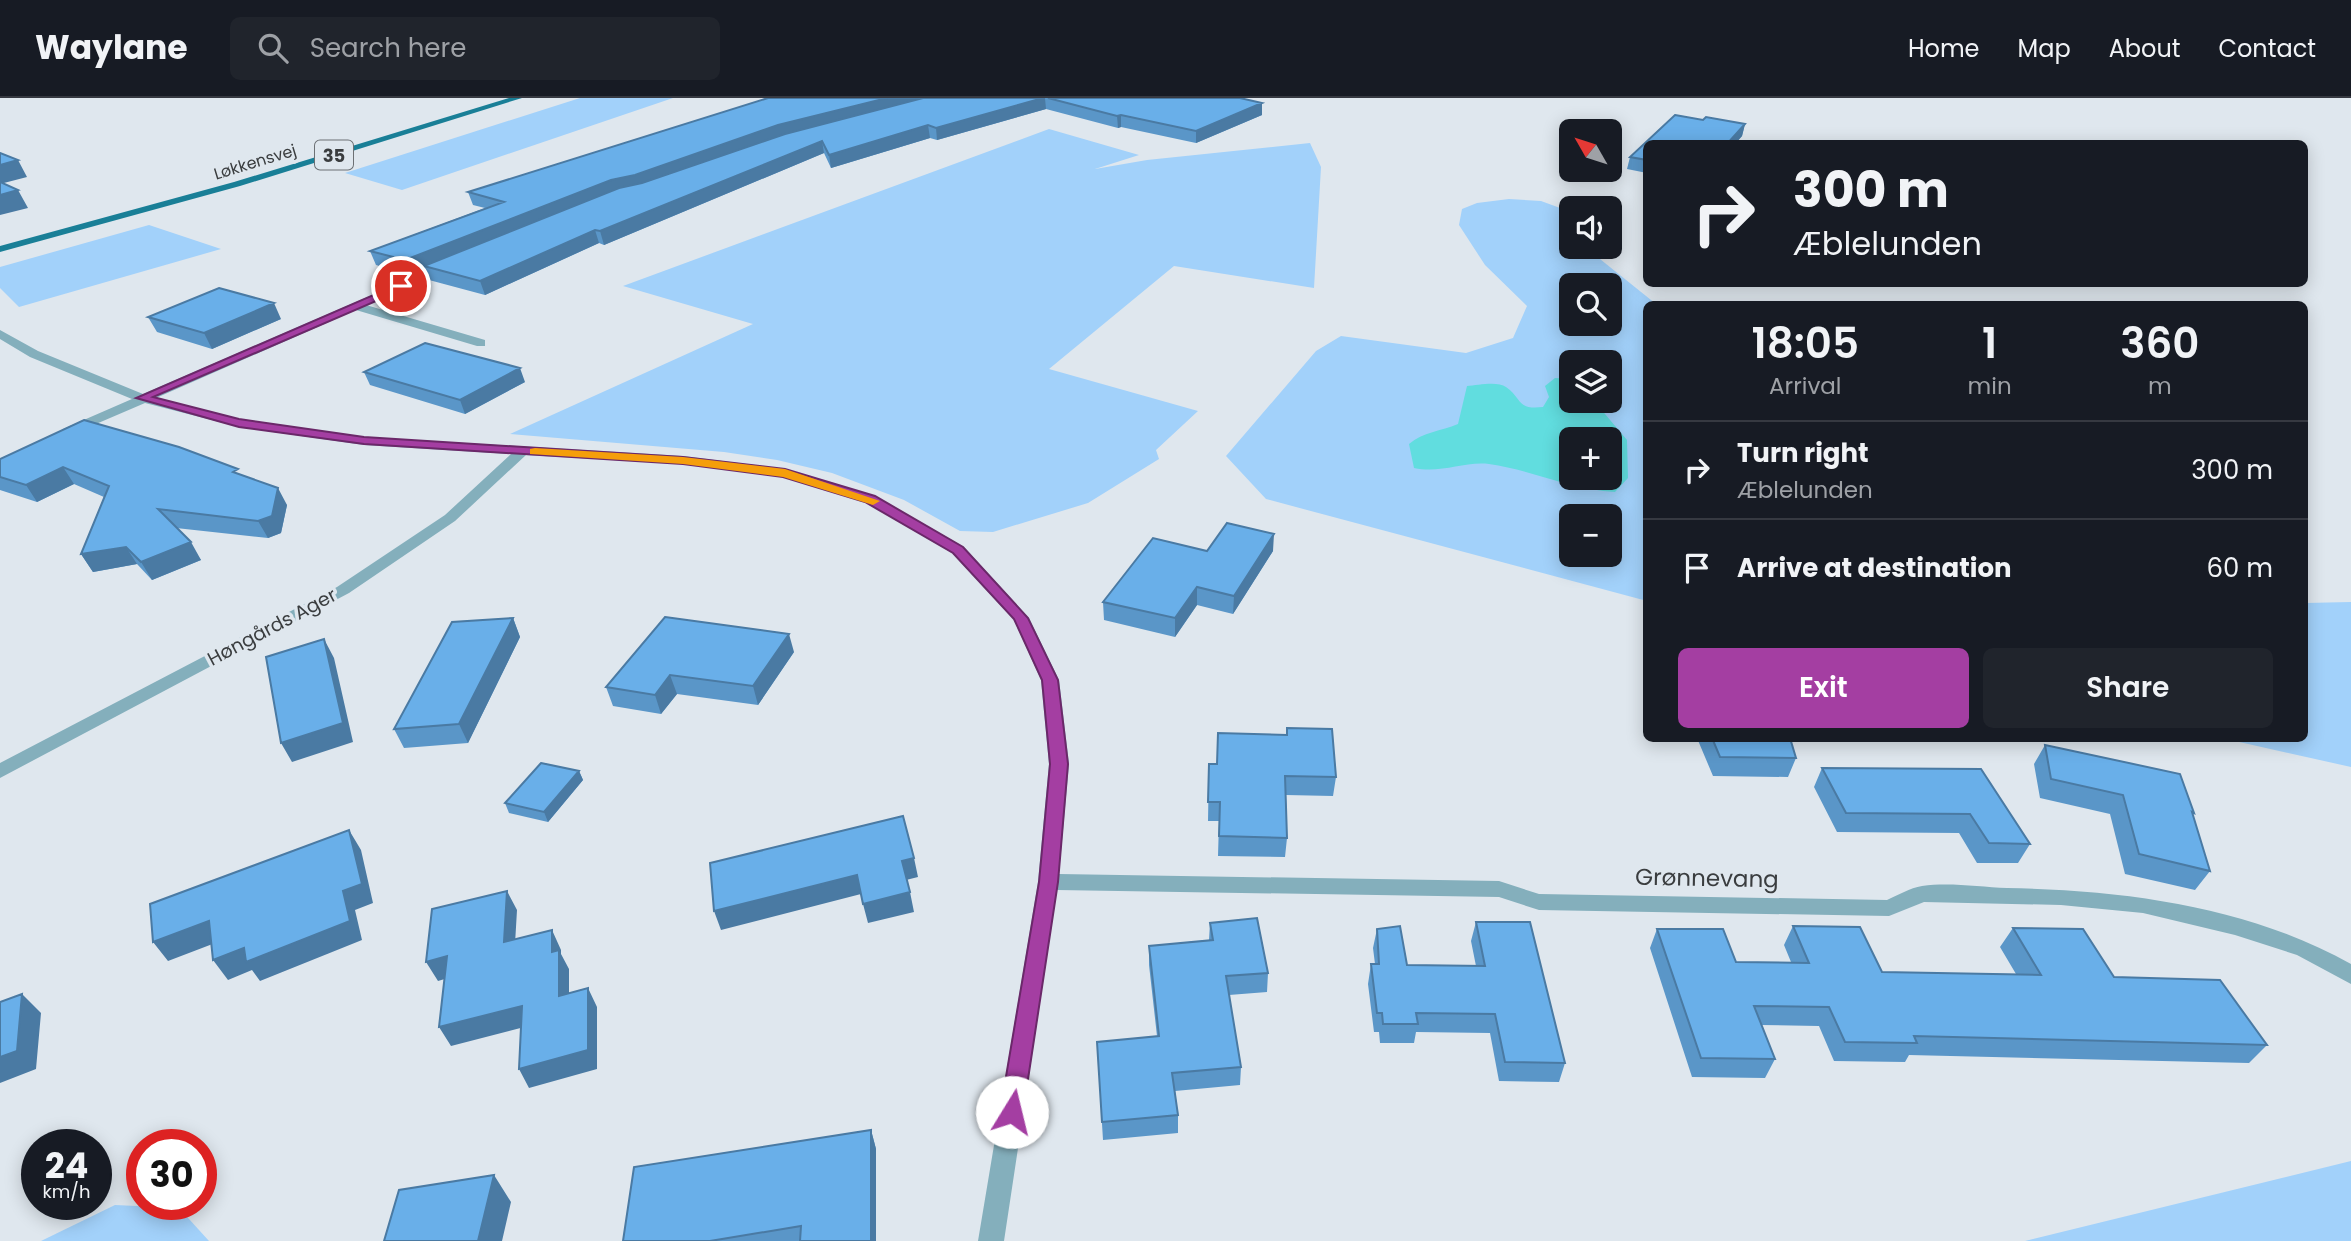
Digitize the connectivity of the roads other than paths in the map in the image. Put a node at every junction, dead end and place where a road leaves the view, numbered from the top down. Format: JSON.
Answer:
{"nodes":[{"id":1,"x":518,"y":98,"type":"edge"},
{"id":2,"x":0,"y":249,"type":"edge"},
{"id":3,"x":453,"y":263,"type":"edge"},
{"id":4,"x":356,"y":306,"type":"junction"},
{"id":5,"x":0,"y":334,"type":"edge"},
{"id":6,"x":481,"y":342,"type":"dead end"},
{"id":7,"x":142,"y":398,"type":"junction"},
{"id":8,"x":49,"y":440,"type":"edge"},
{"id":9,"x":522,"y":451,"type":"junction"},
{"id":10,"x":0,"y":771,"type":"edge"},
{"id":11,"x":1048,"y":882,"type":"junction"},
{"id":12,"x":2351,"y":975,"type":"edge"},
{"id":13,"x":991,"y":1241,"type":"edge"}],
"edges":[{"from":1,"to":2,"type":"main road","name":"Løkkensvej","number":"35"},
{"from":3,"to":4,"type":"street"},
{"from":4,"to":6,"type":"street"},
{"from":4,"to":7,"type":"street"},
{"from":5,"to":7,"type":"street"},
{"from":7,"to":8,"type":"street"},
{"from":7,"to":9,"type":"street"},
{"from":9,"to":10,"type":"street","name":"Høngårds Ager"},
{"from":9,"to":11,"type":"street"},
{"from":11,"to":12,"type":"street","name":"Grønnevang"},
{"from":11,"to":13,"type":"street"}]}
